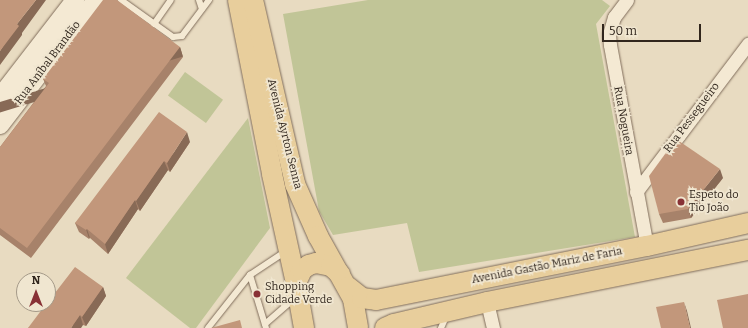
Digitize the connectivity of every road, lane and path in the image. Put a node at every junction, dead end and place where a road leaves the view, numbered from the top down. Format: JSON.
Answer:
{"nodes":[{"id":1,"x":75,"y":0,"type":"edge"},
{"id":2,"x":96,"y":0,"type":"edge"},
{"id":3,"x":121,"y":0,"type":"edge"},
{"id":4,"x":134,"y":0,"type":"edge"},
{"id":5,"x":171,"y":0,"type":"edge"},
{"id":6,"x":199,"y":0,"type":"edge"},
{"id":7,"x":209,"y":0,"type":"edge"},
{"id":8,"x":238,"y":0,"type":"edge"},
{"id":9,"x":253,"y":0,"type":"edge"},
{"id":10,"x":627,"y":0,"type":"edge"},
{"id":11,"x":129,"y":6,"type":"junction"},
{"id":12,"x":202,"y":9,"type":"junction"},
{"id":13,"x":154,"y":24,"type":"junction"},
{"id":14,"x":748,"y":44,"type":"edge"},
{"id":15,"x":0,"y":98,"type":"edge"},
{"id":16,"x":0,"y":125,"type":"edge"},
{"id":17,"x":636,"y":192,"type":"junction"},
{"id":18,"x":748,"y":223,"type":"edge"},
{"id":19,"x":647,"y":246,"type":"junction"},
{"id":20,"x":288,"y":249,"type":"junction"},
{"id":21,"x":748,"y":250,"type":"edge"},
{"id":22,"x":250,"y":275,"type":"junction"},
{"id":23,"x":344,"y":281,"type":"junction"},
{"id":24,"x":297,"y":290,"type":"junction"},
{"id":25,"x":487,"y":302,"type":"junction"},
{"id":26,"x":445,"y":320,"type":"edge"},
{"id":27,"x":265,"y":326,"type":"edge"},
{"id":28,"x":208,"y":328,"type":"edge"},
{"id":29,"x":304,"y":328,"type":"edge"},
{"id":30,"x":358,"y":328,"type":"edge"},
{"id":31,"x":384,"y":328,"type":"edge"},
{"id":32,"x":493,"y":328,"type":"edge"}],
"edges":[{"from":1,"to":15,"type":"street","name":"Rua Aníbal Brandão"},
{"from":2,"to":16,"type":"street","name":"Rua Aníbal Brandão"},
{"from":3,"to":11,"type":"lane"},
{"from":4,"to":11,"type":"lane"},
{"from":5,"to":13,"type":"lane"},
{"from":6,"to":12,"type":"lane"},
{"from":7,"to":12,"type":"lane"},
{"from":8,"to":20,"type":"main road","name":"Avenida Ayrton Senna"},
{"from":9,"to":23,"type":"main road","name":"Avenida Ayrton Senna"},
{"from":10,"to":17,"type":"street","name":"Rua Nogueira"},
{"from":11,"to":13,"type":"lane"},
{"from":12,"to":13,"type":"lane"},
{"from":14,"to":17,"type":"street","name":"Rua Pessegueiro"},
{"from":17,"to":19,"type":"street","name":"Rua Nogueira"},
{"from":18,"to":19,"type":"main road","name":"Avenida Gastão Mariz de Faria"},
{"from":19,"to":23,"type":"main road","name":"Avenida Gastão Mariz de Faria"},
{"from":20,"to":22,"type":"lane"},
{"from":20,"to":24,"type":"main road","name":"Avenida Ayrton Senna"},
{"from":21,"to":25,"type":"main road"},
{"from":22,"to":27,"type":"lane"},
{"from":22,"to":28,"type":"lane"},
{"from":23,"to":24,"type":"main road","name":"Avenida Gastão Mariz de Faria"},
{"from":23,"to":30,"type":"main road","name":"Avenida Ayrton Senna"},
{"from":24,"to":27,"type":"lane"},
{"from":24,"to":29,"type":"main road","name":"Avenida Ayrton Senna"},
{"from":25,"to":26,"type":"main road"},
{"from":25,"to":32,"type":"street"},
{"from":26,"to":31,"type":"main road"}]}
